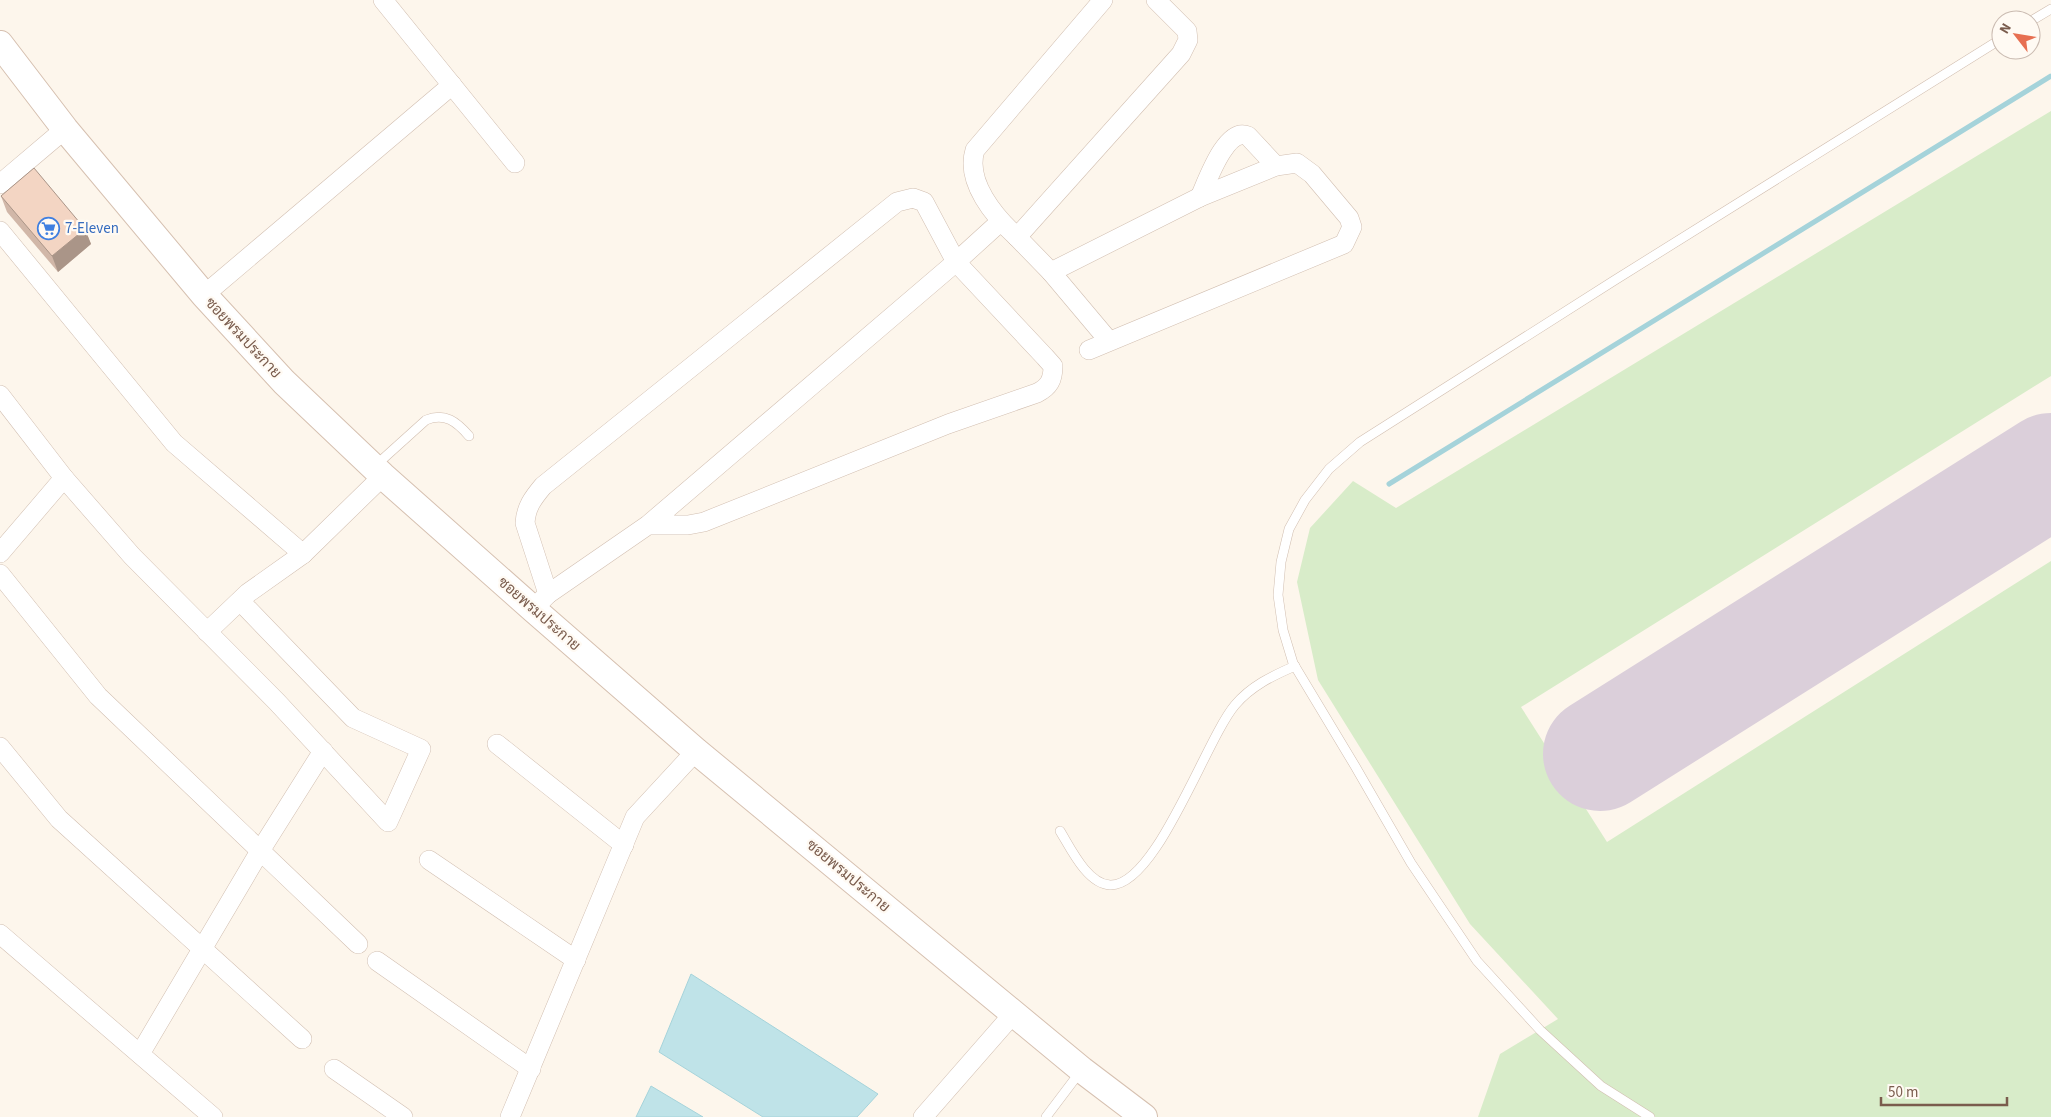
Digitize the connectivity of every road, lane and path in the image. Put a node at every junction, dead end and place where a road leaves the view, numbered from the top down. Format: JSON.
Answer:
{"nodes":[{"id":1,"x":384,"y":0,"type":"edge"},
{"id":2,"x":1103,"y":0,"type":"edge"},
{"id":3,"x":1156,"y":0,"type":"edge"},
{"id":4,"x":0,"y":44,"type":"edge"},
{"id":5,"x":1991,"y":46,"type":"edge"},
{"id":6,"x":452,"y":86,"type":"junction"},
{"id":7,"x":65,"y":129,"type":"junction"},
{"id":8,"x":515,"y":163,"type":"dead end"},
{"id":9,"x":1276,"y":166,"type":"junction"},
{"id":10,"x":0,"y":184,"type":"edge"},
{"id":11,"x":1200,"y":197,"type":"junction"},
{"id":12,"x":1000,"y":222,"type":"junction"},
{"id":13,"x":0,"y":230,"type":"edge"},
{"id":14,"x":1017,"y":237,"type":"junction"},
{"id":15,"x":956,"y":262,"type":"junction"},
{"id":16,"x":1051,"y":272,"type":"junction"},
{"id":17,"x":204,"y":295,"type":"junction"},
{"id":18,"x":1109,"y":342,"type":"junction"},
{"id":19,"x":1089,"y":350,"type":"dead end"},
{"id":20,"x":0,"y":396,"type":"edge"},
{"id":21,"x":469,"y":436,"type":"dead end"},
{"id":22,"x":378,"y":472,"type":"junction"},
{"id":23,"x":64,"y":478,"type":"junction"},
{"id":24,"x":648,"y":525,"type":"junction"},
{"id":25,"x":0,"y":553,"type":"edge"},
{"id":26,"x":303,"y":554,"type":"junction"},
{"id":27,"x":0,"y":574,"type":"edge"},
{"id":28,"x":240,"y":602,"type":"junction"},
{"id":29,"x":540,"y":602,"type":"junction"},
{"id":30,"x":207,"y":632,"type":"junction"},
{"id":31,"x":1295,"y":666,"type":"junction"},
{"id":32,"x":497,"y":744,"type":"dead end"},
{"id":33,"x":0,"y":747,"type":"edge"},
{"id":34,"x":696,"y":751,"type":"junction"},
{"id":35,"x":323,"y":752,"type":"junction"},
{"id":36,"x":1060,"y":831,"type":"dead end"},
{"id":37,"x":624,"y":846,"type":"junction"},
{"id":38,"x":260,"y":851,"type":"junction"},
{"id":39,"x":429,"y":860,"type":"dead end"},
{"id":40,"x":0,"y":934,"type":"edge"},
{"id":41,"x":358,"y":944,"type":"dead end"},
{"id":42,"x":202,"y":949,"type":"junction"},
{"id":43,"x":576,"y":960,"type":"junction"},
{"id":44,"x":377,"y":961,"type":"dead end"},
{"id":45,"x":1014,"y":1013,"type":"junction"},
{"id":46,"x":302,"y":1039,"type":"dead end"},
{"id":47,"x":140,"y":1054,"type":"junction"},
{"id":48,"x":531,"y":1068,"type":"junction"},
{"id":49,"x":334,"y":1069,"type":"dead end"},
{"id":50,"x":1082,"y":1070,"type":"junction"},
{"id":51,"x":213,"y":1117,"type":"edge"},
{"id":52,"x":403,"y":1117,"type":"edge"},
{"id":53,"x":510,"y":1117,"type":"edge"},
{"id":54,"x":923,"y":1117,"type":"edge"},
{"id":55,"x":1046,"y":1117,"type":"edge"},
{"id":56,"x":1144,"y":1117,"type":"edge"},
{"id":57,"x":1650,"y":1117,"type":"edge"}],
"edges":[{"from":1,"to":6,"type":"street"},
{"from":2,"to":12,"type":"street"},
{"from":3,"to":14,"type":"street"},
{"from":4,"to":7,"type":"street","name":"ซอยพรมประกาย"},
{"from":5,"to":31,"type":"lane"},
{"from":6,"to":8,"type":"street"},
{"from":6,"to":17,"type":"street"},
{"from":7,"to":10,"type":"street"},
{"from":7,"to":17,"type":"street","name":"ซอยพรมประกาย"},
{"from":9,"to":11,"type":"street"},
{"from":9,"to":11,"type":"street"},
{"from":9,"to":18,"type":"street"},
{"from":11,"to":16,"type":"street"},
{"from":12,"to":14,"type":"street"},
{"from":12,"to":15,"type":"street"},
{"from":13,"to":26,"type":"street"},
{"from":14,"to":16,"type":"street"},
{"from":15,"to":24,"type":"street"},
{"from":15,"to":24,"type":"street"},
{"from":15,"to":29,"type":"street"},
{"from":16,"to":18,"type":"street"},
{"from":17,"to":22,"type":"street","name":"ซอยพรมประกาย"},
{"from":18,"to":19,"type":"street"},
{"from":20,"to":23,"type":"street"},
{"from":21,"to":22,"type":"lane"},
{"from":22,"to":26,"type":"street"},
{"from":22,"to":29,"type":"street","name":"ซอยพรมประกาย"},
{"from":23,"to":25,"type":"street"},
{"from":23,"to":30,"type":"street"},
{"from":24,"to":29,"type":"street"},
{"from":26,"to":28,"type":"street"},
{"from":27,"to":38,"type":"street"},
{"from":28,"to":30,"type":"street"},
{"from":28,"to":35,"type":"street"},
{"from":29,"to":34,"type":"street","name":"ซอยพรมประกาย"},
{"from":30,"to":35,"type":"street"},
{"from":31,"to":36,"type":"lane"},
{"from":31,"to":57,"type":"lane"},
{"from":32,"to":37,"type":"street"},
{"from":33,"to":42,"type":"street"},
{"from":34,"to":37,"type":"street"},
{"from":34,"to":45,"type":"street","name":"ซอยพรมประกาย"},
{"from":35,"to":38,"type":"street"},
{"from":37,"to":43,"type":"street"},
{"from":38,"to":41,"type":"street"},
{"from":38,"to":42,"type":"street"},
{"from":39,"to":43,"type":"street"},
{"from":40,"to":47,"type":"street"},
{"from":42,"to":46,"type":"street"},
{"from":42,"to":47,"type":"street"},
{"from":43,"to":48,"type":"street"},
{"from":44,"to":48,"type":"street"},
{"from":45,"to":50,"type":"street","name":"ซอยพรมประกาย"},
{"from":45,"to":54,"type":"street"},
{"from":47,"to":51,"type":"street"},
{"from":48,"to":53,"type":"street"},
{"from":49,"to":52,"type":"street"},
{"from":50,"to":55,"type":"lane"},
{"from":50,"to":56,"type":"street","name":"ซอยพรมประกาย"}]}
